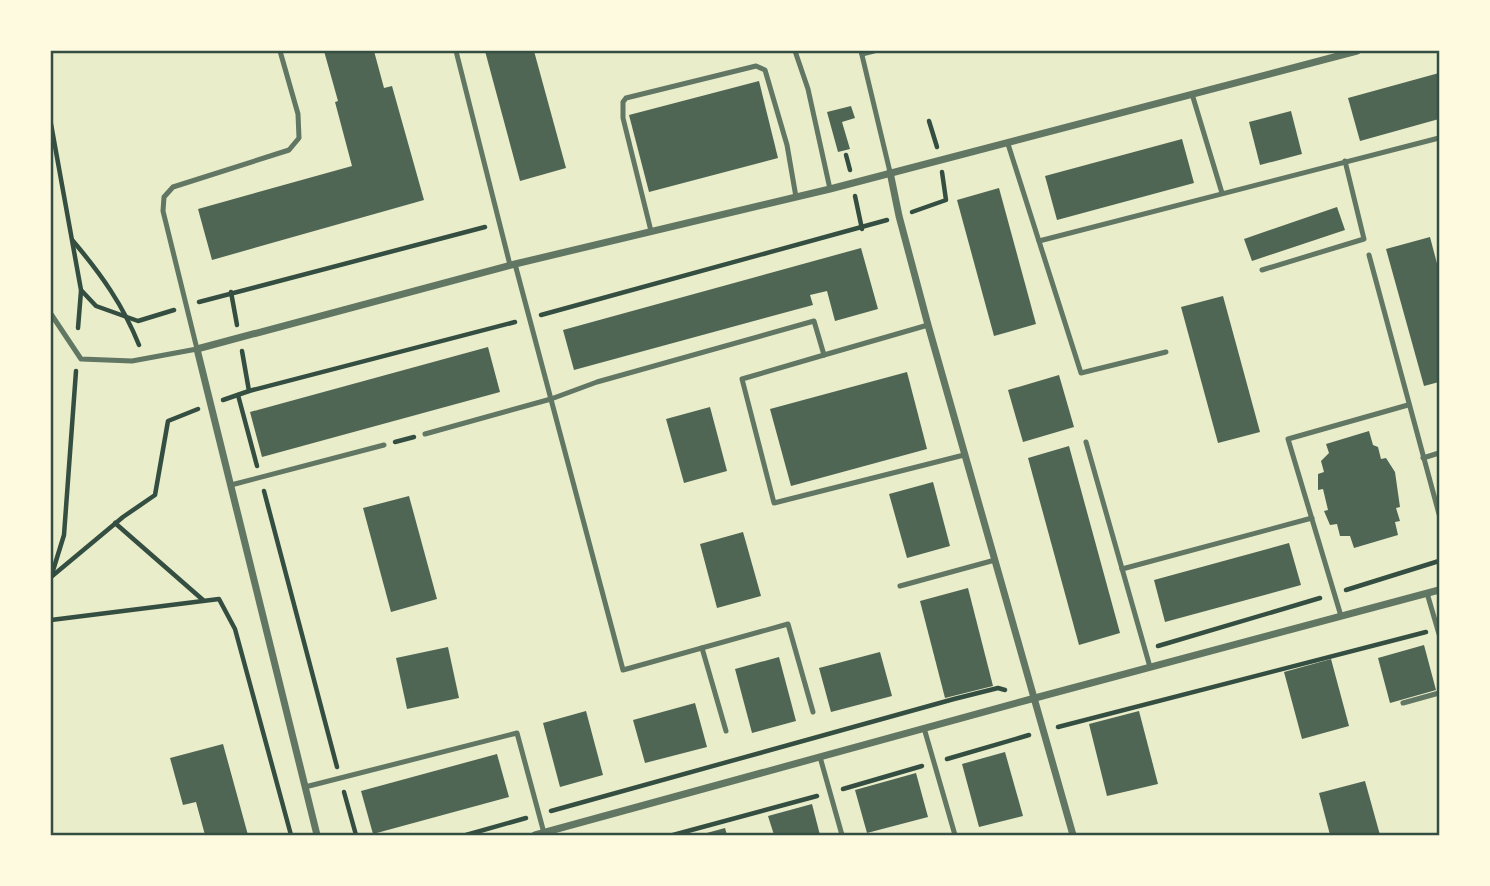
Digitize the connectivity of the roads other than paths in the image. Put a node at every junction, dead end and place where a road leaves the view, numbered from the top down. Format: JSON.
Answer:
{"nodes":[{"id":1,"x":280,"y":51,"type":"edge"},
{"id":2,"x":456,"y":51,"type":"edge"},
{"id":3,"x":794,"y":51,"type":"edge"},
{"id":4,"x":874,"y":51,"type":"edge"},
{"id":5,"x":1357,"y":51,"type":"edge"},
{"id":6,"x":861,"y":52,"type":"edge"},
{"id":7,"x":1192,"y":94,"type":"junction"},
{"id":8,"x":1439,"y":138,"type":"edge"},
{"id":9,"x":1008,"y":144,"type":"junction"},
{"id":10,"x":1345,"y":161,"type":"junction"},
{"id":11,"x":890,"y":172,"type":"junction"},
{"id":12,"x":830,"y":189,"type":"junction"},
{"id":13,"x":1222,"y":193,"type":"junction"},
{"id":14,"x":796,"y":197,"type":"junction"},
{"id":15,"x":651,"y":231,"type":"junction"},
{"id":16,"x":1039,"y":241,"type":"junction"},
{"id":17,"x":1369,"y":255,"type":"dead end"},
{"id":18,"x":513,"y":264,"type":"junction"},
{"id":19,"x":1262,"y":270,"type":"dead end"},
{"id":20,"x":51,"y":314,"type":"edge"},
{"id":21,"x":928,"y":325,"type":"junction"},
{"id":22,"x":197,"y":349,"type":"junction"},
{"id":23,"x":1166,"y":352,"type":"dead end"},
{"id":24,"x":824,"y":355,"type":"junction"},
{"id":25,"x":551,"y":399,"type":"junction"},
{"id":26,"x":1408,"y":405,"type":"junction"},
{"id":27,"x":425,"y":434,"type":"road end"},
{"id":28,"x":1086,"y":442,"type":"dead end"},
{"id":29,"x":384,"y":445,"type":"road end"},
{"id":30,"x":1439,"y":453,"type":"edge"},
{"id":31,"x":964,"y":455,"type":"junction"},
{"id":32,"x":1423,"y":458,"type":"junction"},
{"id":33,"x":231,"y":485,"type":"junction"},
{"id":34,"x":1439,"y":514,"type":"edge"},
{"id":35,"x":1312,"y":518,"type":"junction"},
{"id":36,"x":995,"y":559,"type":"junction"},
{"id":37,"x":1122,"y":569,"type":"junction"},
{"id":38,"x":900,"y":586,"type":"dead end"},
{"id":39,"x":1439,"y":590,"type":"edge"},
{"id":40,"x":1427,"y":593,"type":"junction"},
{"id":41,"x":1341,"y":616,"type":"junction"},
{"id":42,"x":1439,"y":634,"type":"edge"},
{"id":43,"x":702,"y":648,"type":"junction"},
{"id":44,"x":1150,"y":667,"type":"junction"},
{"id":45,"x":1439,"y":693,"type":"edge"},
{"id":46,"x":1035,"y":698,"type":"junction"},
{"id":47,"x":1403,"y":703,"type":"dead end"},
{"id":48,"x":813,"y":712,"type":"dead end"},
{"id":49,"x":924,"y":728,"type":"junction"},
{"id":50,"x":726,"y":731,"type":"dead end"},
{"id":51,"x":820,"y":757,"type":"junction"},
{"id":52,"x":305,"y":787,"type":"junction"},
{"id":53,"x":560,"y":832,"type":"edge"},
{"id":54,"x":544,"y":833,"type":"junction"},
{"id":55,"x":317,"y":835,"type":"edge"},
{"id":56,"x":535,"y":835,"type":"edge"},
{"id":57,"x":842,"y":835,"type":"edge"},
{"id":58,"x":955,"y":835,"type":"edge"},
{"id":59,"x":1073,"y":835,"type":"edge"}],
"edges":[{"from":1,"to":22,"type":"lane"},
{"from":2,"to":18,"type":"lane"},
{"from":3,"to":12,"type":"lane"},
{"from":4,"to":6,"type":"lane"},
{"from":5,"to":7,"type":"street"},
{"from":6,"to":11,"type":"lane"},
{"from":7,"to":9,"type":"street"},
{"from":7,"to":13,"type":"lane"},
{"from":8,"to":10,"type":"lane"},
{"from":9,"to":11,"type":"street"},
{"from":9,"to":16,"type":"lane"},
{"from":10,"to":13,"type":"lane"},
{"from":10,"to":19,"type":"lane"},
{"from":11,"to":12,"type":"street"},
{"from":11,"to":21,"type":"street"},
{"from":12,"to":14,"type":"street"},
{"from":13,"to":16,"type":"lane"},
{"from":14,"to":15,"type":"street"},
{"from":14,"to":15,"type":"lane"},
{"from":15,"to":18,"type":"street"},
{"from":16,"to":23,"type":"lane"},
{"from":17,"to":26,"type":"lane"},
{"from":18,"to":22,"type":"street"},
{"from":18,"to":25,"type":"lane"},
{"from":20,"to":22,"type":"lane"},
{"from":21,"to":24,"type":"lane"},
{"from":21,"to":31,"type":"street"},
{"from":22,"to":33,"type":"street"},
{"from":24,"to":25,"type":"lane"},
{"from":24,"to":31,"type":"lane"},
{"from":25,"to":27,"type":"lane"},
{"from":25,"to":43,"type":"lane"},
{"from":26,"to":32,"type":"lane"},
{"from":26,"to":35,"type":"lane"},
{"from":28,"to":37,"type":"lane"},
{"from":29,"to":33,"type":"lane"},
{"from":30,"to":32,"type":"lane"},
{"from":31,"to":36,"type":"street"},
{"from":32,"to":34,"type":"lane"},
{"from":33,"to":52,"type":"street"},
{"from":35,"to":37,"type":"lane"},
{"from":35,"to":41,"type":"lane"},
{"from":36,"to":38,"type":"lane"},
{"from":36,"to":46,"type":"street"},
{"from":37,"to":44,"type":"lane"},
{"from":39,"to":40,"type":"street"},
{"from":40,"to":41,"type":"street"},
{"from":40,"to":42,"type":"lane"},
{"from":41,"to":44,"type":"street"},
{"from":43,"to":48,"type":"lane"},
{"from":43,"to":50,"type":"lane"},
{"from":44,"to":46,"type":"street"},
{"from":45,"to":47,"type":"lane"},
{"from":46,"to":49,"type":"street"},
{"from":46,"to":59,"type":"street"},
{"from":49,"to":51,"type":"street"},
{"from":49,"to":58,"type":"lane"},
{"from":51,"to":53,"type":"street"},
{"from":51,"to":57,"type":"lane"},
{"from":52,"to":54,"type":"lane"},
{"from":52,"to":55,"type":"street"},
{"from":53,"to":54,"type":"street"},
{"from":54,"to":56,"type":"street"}]}
